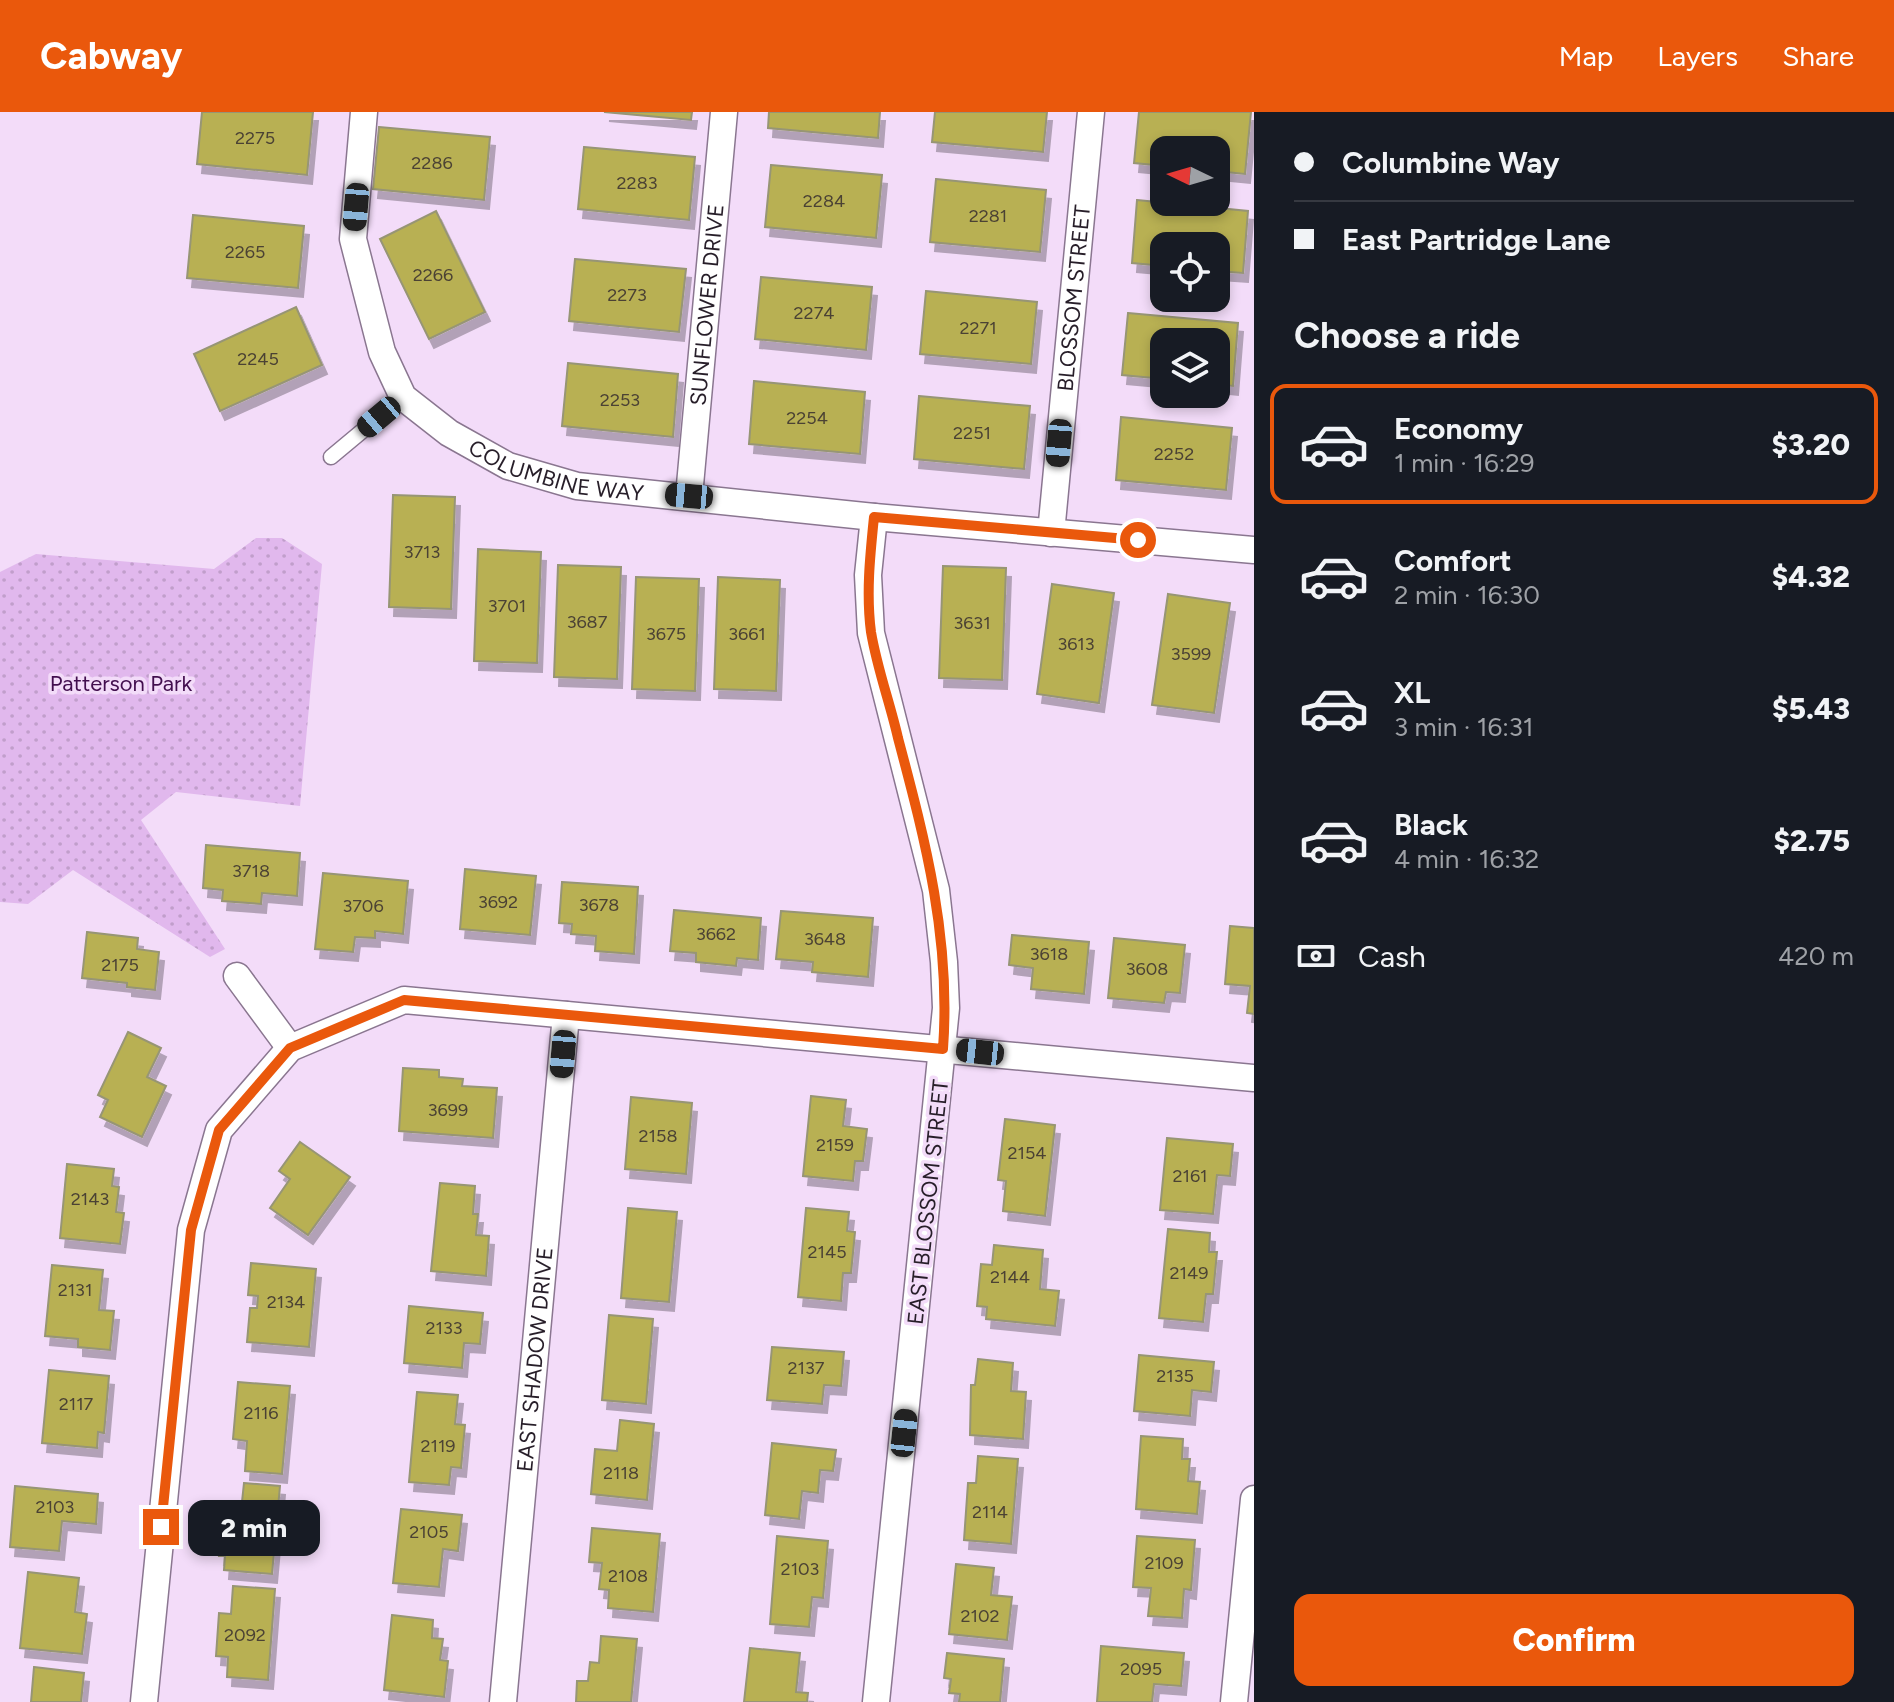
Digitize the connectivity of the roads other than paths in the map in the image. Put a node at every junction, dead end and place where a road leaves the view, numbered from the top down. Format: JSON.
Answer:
{"nodes":[{"id":1,"x":364,"y":112,"type":"edge"},
{"id":2,"x":724,"y":112,"type":"edge"},
{"id":3,"x":1091,"y":112,"type":"edge"},
{"id":4,"x":403,"y":397,"type":"junction"},
{"id":5,"x":331,"y":457,"type":"dead end"},
{"id":6,"x":689,"y":496,"type":"junction"},
{"id":7,"x":874,"y":517,"type":"junction"},
{"id":8,"x":1051,"y":533,"type":"junction"},
{"id":9,"x":1254,"y":550,"type":"edge"},
{"id":10,"x":237,"y":976,"type":"dead end"},
{"id":11,"x":566,"y":1015,"type":"junction"},
{"id":12,"x":290,"y":1048,"type":"junction"},
{"id":13,"x":943,"y":1049,"type":"junction"},
{"id":14,"x":1254,"y":1078,"type":"edge"},
{"id":15,"x":1254,"y":1499,"type":"edge"},
{"id":16,"x":144,"y":1702,"type":"edge"},
{"id":17,"x":503,"y":1702,"type":"edge"},
{"id":18,"x":876,"y":1702,"type":"edge"},
{"id":19,"x":1234,"y":1702,"type":"edge"}],
"edges":[{"from":1,"to":4,"type":"street"},
{"from":2,"to":6,"type":"street","name":"SUNFLOWER DRIVE"},
{"from":3,"to":8,"type":"street","name":"BLOSSOM STREET"},
{"from":4,"to":5,"type":"lane"},
{"from":4,"to":6,"type":"street","name":"COLUMBINE WAY"},
{"from":6,"to":7,"type":"street","name":"COLUMBINE WAY"},
{"from":7,"to":8,"type":"street","name":"COLUMBINE WAY"},
{"from":7,"to":13,"type":"street","name":"EAST BLOSSOM STREET"},
{"from":8,"to":9,"type":"street","name":"COLUMBINE WAY"},
{"from":10,"to":12,"type":"street"},
{"from":11,"to":12,"type":"street"},
{"from":11,"to":13,"type":"street"},
{"from":11,"to":17,"type":"street","name":"EAST SHADOW DRIVE"},
{"from":12,"to":16,"type":"street"},
{"from":13,"to":14,"type":"street"},
{"from":13,"to":18,"type":"street","name":"EAST BLOSSOM STREET"},
{"from":15,"to":19,"type":"street"}]}
